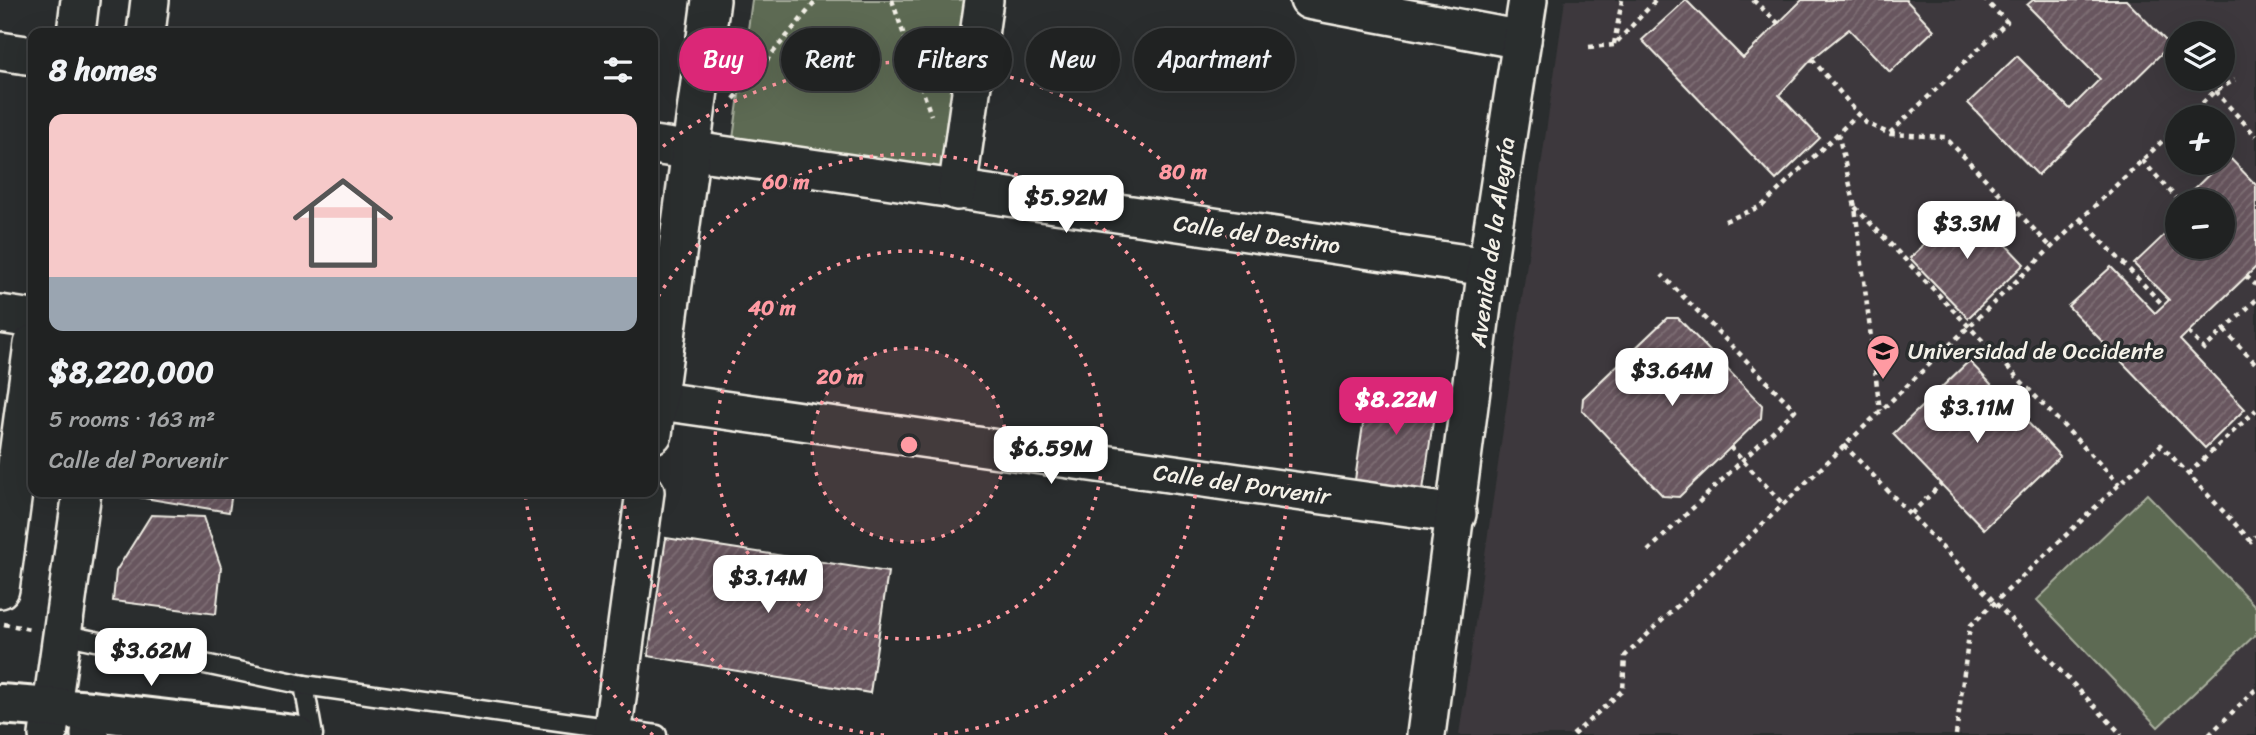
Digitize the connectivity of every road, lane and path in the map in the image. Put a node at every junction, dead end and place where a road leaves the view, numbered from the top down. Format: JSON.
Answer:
{"nodes":[{"id":1,"x":80,"y":0,"type":"edge"},
{"id":2,"x":150,"y":0,"type":"edge"},
{"id":3,"x":711,"y":0,"type":"edge"},
{"id":4,"x":817,"y":0,"type":"edge"},
{"id":5,"x":892,"y":0,"type":"edge"},
{"id":6,"x":984,"y":0,"type":"edge"},
{"id":7,"x":1309,"y":0,"type":"edge"},
{"id":8,"x":1528,"y":0,"type":"edge"},
{"id":9,"x":1622,"y":0,"type":"edge"},
{"id":10,"x":1656,"y":0,"type":"edge"},
{"id":11,"x":1753,"y":0,"type":"edge"},
{"id":12,"x":1985,"y":0,"type":"edge"},
{"id":13,"x":1778,"y":23,"type":"dead end"},
{"id":14,"x":77,"y":28,"type":"edge"},
{"id":15,"x":147,"y":28,"type":"edge"},
{"id":16,"x":1522,"y":40,"type":"junction"},
{"id":17,"x":1614,"y":45,"type":"junction"},
{"id":18,"x":1589,"y":47,"type":"dead end"},
{"id":19,"x":0,"y":51,"type":"edge"},
{"id":20,"x":28,"y":55,"type":"edge"},
{"id":21,"x":1812,"y":59,"type":"dead end"},
{"id":22,"x":2215,"y":92,"type":"joint"},
{"id":23,"x":2201,"y":105,"type":"edge"},
{"id":24,"x":727,"y":107,"type":"dead end"},
{"id":25,"x":1858,"y":114,"type":"junction"},
{"id":26,"x":936,"y":127,"type":"dead end"},
{"id":27,"x":1838,"y":133,"type":"junction"},
{"id":28,"x":1890,"y":134,"type":"junction"},
{"id":29,"x":2256,"y":136,"type":"edge"},
{"id":30,"x":2165,"y":138,"type":"edge"},
{"id":31,"x":658,"y":146,"type":"edge"},
{"id":32,"x":691,"y":150,"type":"junction"},
{"id":33,"x":2142,"y":160,"type":"junction"},
{"id":34,"x":2168,"y":189,"type":"edge"},
{"id":35,"x":957,"y":191,"type":"junction"},
{"id":36,"x":1855,"y":207,"type":"junction"},
{"id":37,"x":2081,"y":219,"type":"junction"},
{"id":38,"x":1725,"y":221,"type":"dead end"},
{"id":39,"x":2052,"y":247,"type":"junction"},
{"id":40,"x":1487,"y":267,"type":"junction"},
{"id":41,"x":1662,"y":275,"type":"dead end"},
{"id":42,"x":2246,"y":276,"type":"dead end"},
{"id":43,"x":2256,"y":285,"type":"edge"},
{"id":44,"x":2256,"y":300,"type":"edge"},
{"id":45,"x":2163,"y":305,"type":"dead end"},
{"id":46,"x":0,"y":314,"type":"edge"},
{"id":47,"x":28,"y":318,"type":"edge"},
{"id":48,"x":1968,"y":327,"type":"junction"},
{"id":49,"x":2224,"y":330,"type":"junction"},
{"id":50,"x":2188,"y":332,"type":"dead end"},
{"id":51,"x":2256,"y":364,"type":"edge"},
{"id":52,"x":658,"y":384,"type":"edge"},
{"id":53,"x":2256,"y":410,"type":"edge"},
{"id":54,"x":1880,"y":411,"type":"junction"},
{"id":55,"x":658,"y":413,"type":"edge"},
{"id":56,"x":28,"y":416,"type":"edge"},
{"id":57,"x":1844,"y":445,"type":"junction"},
{"id":58,"x":1730,"y":447,"type":"dead end"},
{"id":59,"x":1742,"y":460,"type":"junction"},
{"id":60,"x":24,"y":473,"type":"edge"},
{"id":61,"x":2188,"y":474,"type":"junction"},
{"id":62,"x":1941,"y":484,"type":"dead end"},
{"id":63,"x":2119,"y":484,"type":"junction"},
{"id":64,"x":81,"y":497,"type":"edge"},
{"id":65,"x":644,"y":497,"type":"edge"},
{"id":66,"x":1783,"y":504,"type":"junction"},
{"id":67,"x":1457,"y":514,"type":"junction"},
{"id":68,"x":1911,"y":514,"type":"junction"},
{"id":69,"x":2256,"y":536,"type":"edge"},
{"id":70,"x":1648,"y":551,"type":"dead end"},
{"id":71,"x":0,"y":589,"type":"edge"},
{"id":72,"x":1994,"y":601,"type":"junction"},
{"id":73,"x":62,"y":634,"type":"junction"},
{"id":74,"x":304,"y":685,"type":"junction"},
{"id":75,"x":2256,"y":690,"type":"edge"},
{"id":76,"x":0,"y":704,"type":"edge"},
{"id":77,"x":50,"y":722,"type":"edge"},
{"id":78,"x":91,"y":723,"type":"edge"},
{"id":79,"x":612,"y":732,"type":"edge"},
{"id":80,"x":295,"y":735,"type":"edge"},
{"id":81,"x":313,"y":735,"type":"edge"},
{"id":82,"x":657,"y":735,"type":"edge"},
{"id":83,"x":1426,"y":735,"type":"edge"},
{"id":84,"x":1573,"y":735,"type":"edge"},
{"id":85,"x":1956,"y":735,"type":"edge"},
{"id":86,"x":2122,"y":735,"type":"edge"},
{"id":87,"x":2209,"y":735,"type":"edge"}],
"edges":[{"from":1,"to":14,"type":"street"},
{"from":2,"to":15,"type":"street"},
{"from":3,"to":32,"type":"street"},
{"from":4,"to":24,"type":"path"},
{"from":5,"to":26,"type":"path"},
{"from":6,"to":35,"type":"street"},
{"from":7,"to":16,"type":"street"},
{"from":8,"to":16,"type":"street","name":"Avenida de la Alegría"},
{"from":9,"to":17,"type":"path"},
{"from":10,"to":17,"type":"path"},
{"from":11,"to":13,"type":"path"},
{"from":12,"to":28,"type":"path"},
{"from":16,"to":40,"type":"street","name":"Avenida de la Alegría"},
{"from":17,"to":18,"type":"path"},
{"from":19,"to":20,"type":"street"},
{"from":21,"to":25,"type":"path"},
{"from":22,"to":23,"type":"path"},
{"from":22,"to":29,"type":"path"},
{"from":25,"to":27,"type":"path"},
{"from":25,"to":28,"type":"path"},
{"from":27,"to":36,"type":"path"},
{"from":27,"to":38,"type":"path"},
{"from":28,"to":39,"type":"path"},
{"from":30,"to":33,"type":"path"},
{"from":31,"to":32,"type":"street","name":"Calle del Destino"},
{"from":32,"to":35,"type":"street","name":"Calle del Destino"},
{"from":32,"to":52,"type":"street"},
{"from":33,"to":34,"type":"path"},
{"from":33,"to":37,"type":"path"},
{"from":35,"to":40,"type":"street","name":"Calle del Destino"},
{"from":36,"to":48,"type":"path"},
{"from":36,"to":54,"type":"path"},
{"from":37,"to":39,"type":"path"},
{"from":37,"to":45,"type":"path"},
{"from":39,"to":48,"type":"path"},
{"from":40,"to":67,"type":"street","name":"Avenida de la Alegría"},
{"from":41,"to":59,"type":"path"},
{"from":42,"to":43,"type":"path"},
{"from":44,"to":49,"type":"path"},
{"from":46,"to":47,"type":"street"},
{"from":48,"to":54,"type":"path"},
{"from":48,"to":63,"type":"path"},
{"from":49,"to":50,"type":"path"},
{"from":49,"to":51,"type":"path"},
{"from":53,"to":61,"type":"path"},
{"from":54,"to":57,"type":"path"},
{"from":55,"to":67,"type":"street","name":"Calle del Porvenir"},
{"from":56,"to":60,"type":"street"},
{"from":57,"to":66,"type":"path"},
{"from":57,"to":68,"type":"path"},
{"from":58,"to":59,"type":"path"},
{"from":59,"to":66,"type":"path"},
{"from":59,"to":70,"type":"path"},
{"from":60,"to":71,"type":"street"},
{"from":61,"to":63,"type":"path"},
{"from":61,"to":69,"type":"path"},
{"from":62,"to":68,"type":"path"},
{"from":63,"to":72,"type":"path"},
{"from":64,"to":73,"type":"street"},
{"from":65,"to":79,"type":"street"},
{"from":66,"to":84,"type":"path"},
{"from":67,"to":83,"type":"street","name":"Avenida de la Alegría"},
{"from":68,"to":72,"type":"path"},
{"from":72,"to":85,"type":"path"},
{"from":72,"to":86,"type":"path"},
{"from":73,"to":74,"type":"lane"},
{"from":73,"to":77,"type":"street"},
{"from":74,"to":79,"type":"lane"},
{"from":74,"to":81,"type":"lane"},
{"from":75,"to":87,"type":"path"},
{"from":76,"to":77,"type":"main road"},
{"from":77,"to":78,"type":"main road"},
{"from":78,"to":80,"type":"main road"},
{"from":79,"to":82,"type":"lane"}]}
